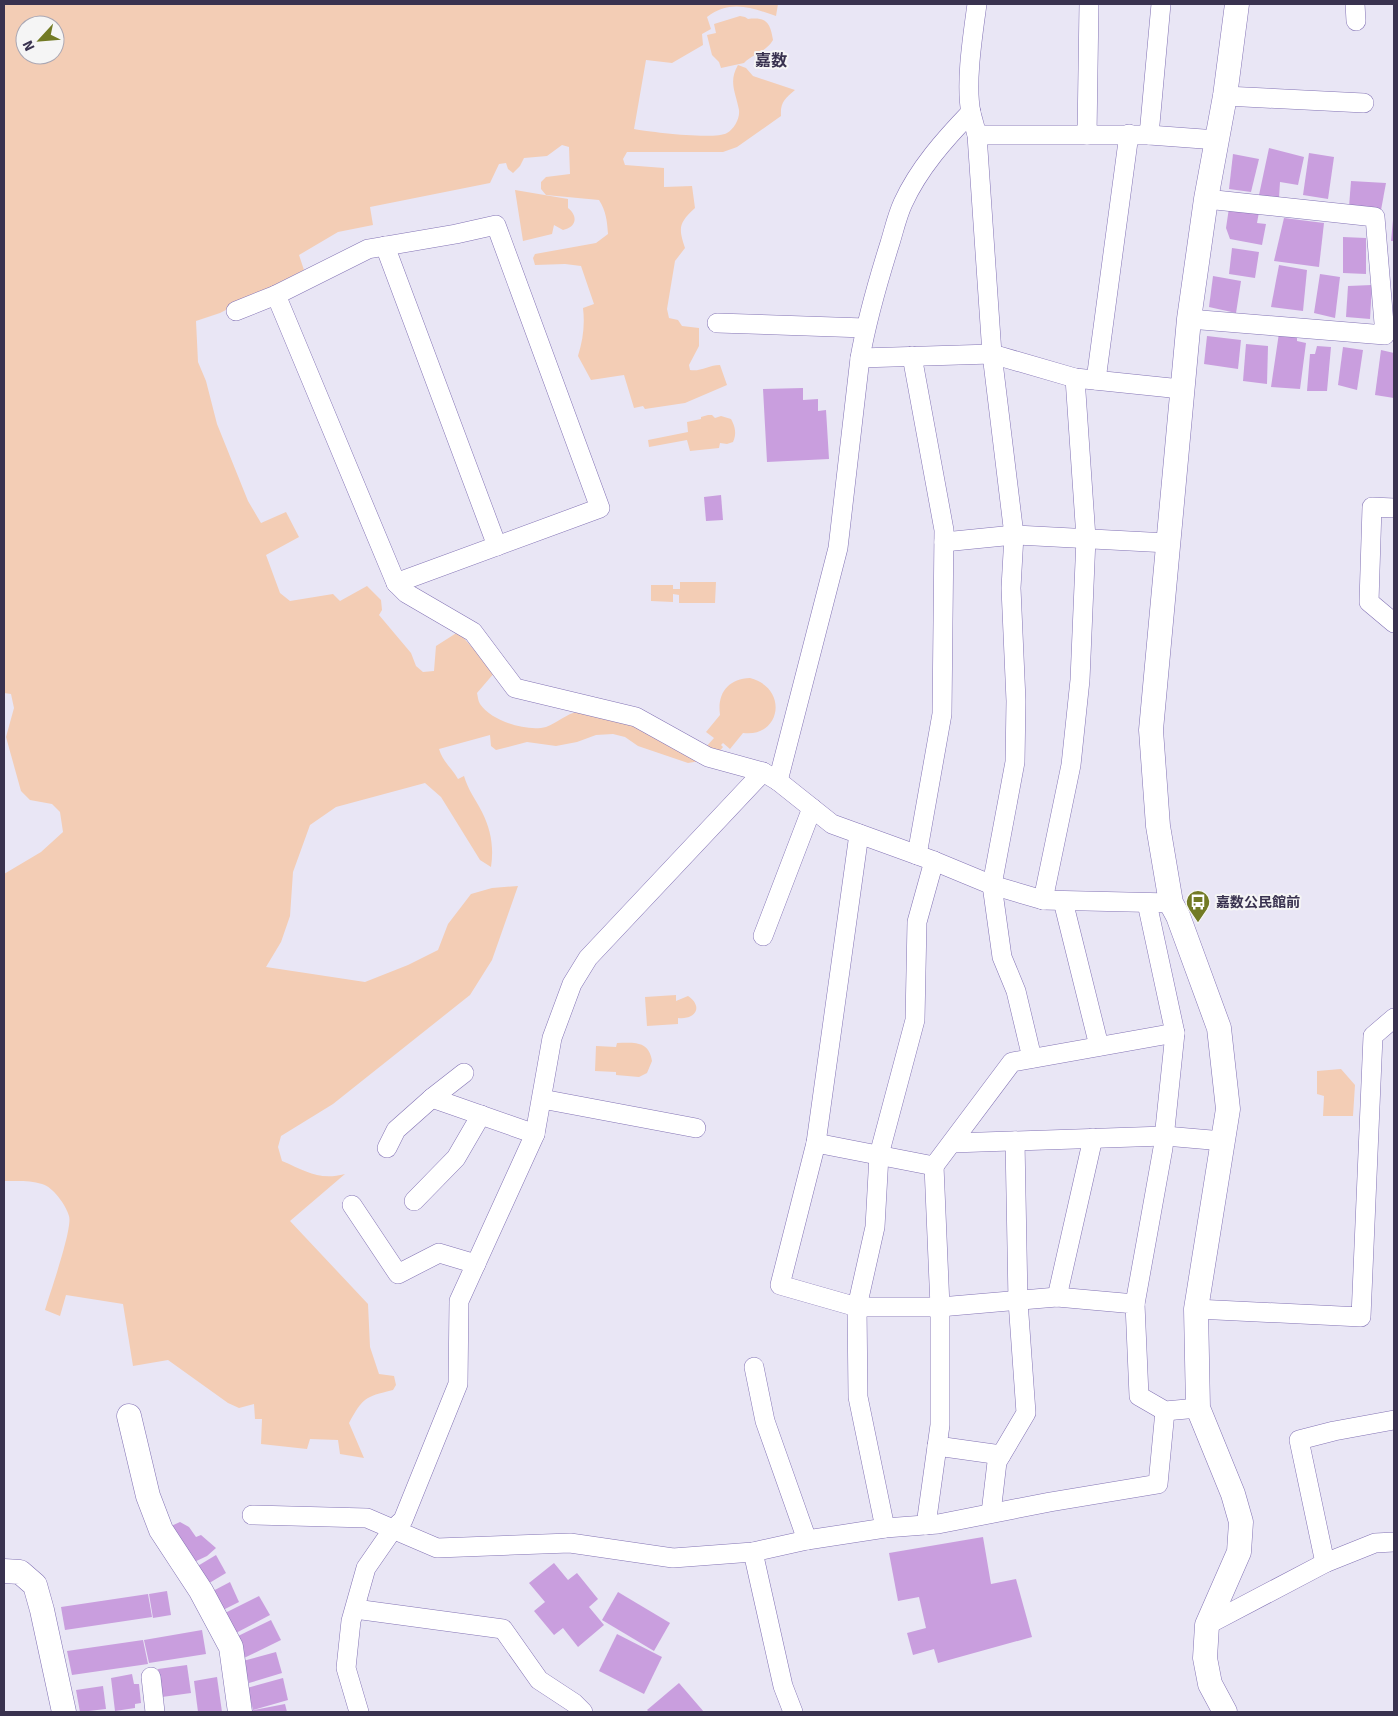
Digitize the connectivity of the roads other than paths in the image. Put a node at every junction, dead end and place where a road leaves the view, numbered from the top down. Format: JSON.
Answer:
{"nodes":[{"id":1,"x":977,"y":4,"type":"edge"},
{"id":2,"x":1089,"y":4,"type":"edge"},
{"id":3,"x":1162,"y":4,"type":"edge"},
{"id":4,"x":1237,"y":4,"type":"edge"},
{"id":5,"x":1225,"y":96,"type":"junction"},
{"id":6,"x":1364,"y":103,"type":"dead end"},
{"id":7,"x":971,"y":112,"type":"junction"},
{"id":8,"x":1129,"y":134,"type":"junction"},
{"id":9,"x":1149,"y":134,"type":"junction"},
{"id":10,"x":977,"y":135,"type":"junction"},
{"id":11,"x":1087,"y":135,"type":"junction"},
{"id":12,"x":1217,"y":140,"type":"junction"},
{"id":13,"x":1206,"y":199,"type":"junction"},
{"id":14,"x":385,"y":246,"type":"junction"},
{"id":15,"x":276,"y":295,"type":"junction"},
{"id":16,"x":236,"y":311,"type":"dead end"},
{"id":17,"x":1188,"y":319,"type":"junction"},
{"id":18,"x":717,"y":323,"type":"dead end"},
{"id":19,"x":865,"y":328,"type":"junction"},
{"id":20,"x":992,"y":354,"type":"junction"},
{"id":21,"x":912,"y":356,"type":"junction"},
{"id":22,"x":860,"y":358,"type":"junction"},
{"id":23,"x":1075,"y":378,"type":"junction"},
{"id":24,"x":1096,"y":380,"type":"junction"},
{"id":25,"x":1181,"y":389,"type":"junction"},
{"id":26,"x":1394,"y":508,"type":"edge"},
{"id":27,"x":1014,"y":535,"type":"junction"},
{"id":28,"x":1086,"y":538,"type":"junction"},
{"id":29,"x":944,"y":542,"type":"junction"},
{"id":30,"x":1168,"y":543,"type":"junction"},
{"id":31,"x":498,"y":546,"type":"junction"},
{"id":32,"x":396,"y":583,"type":"junction"},
{"id":33,"x":1394,"y":622,"type":"edge"},
{"id":34,"x":771,"y":776,"type":"junction"},
{"id":35,"x":812,"y":808,"type":"junction"},
{"id":36,"x":859,"y":834,"type":"junction"},
{"id":37,"x":926,"y":858,"type":"junction"},
{"id":38,"x":992,"y":885,"type":"junction"},
{"id":39,"x":1043,"y":900,"type":"junction"},
{"id":40,"x":1063,"y":901,"type":"junction"},
{"id":41,"x":1171,"y":903,"type":"junction"},
{"id":42,"x":1147,"y":904,"type":"junction"},
{"id":43,"x":763,"y":936,"type":"dead end"},
{"id":44,"x":1394,"y":1018,"type":"edge"},
{"id":45,"x":1175,"y":1033,"type":"junction"},
{"id":46,"x":1100,"y":1046,"type":"junction"},
{"id":47,"x":1032,"y":1058,"type":"junction"},
{"id":48,"x":464,"y":1073,"type":"dead end"},
{"id":49,"x":432,"y":1098,"type":"junction"},
{"id":50,"x":542,"y":1099,"type":"junction"},
{"id":51,"x":481,"y":1115,"type":"junction"},
{"id":52,"x":696,"y":1128,"type":"dead end"},
{"id":53,"x":535,"y":1134,"type":"junction"},
{"id":54,"x":1164,"y":1136,"type":"junction"},
{"id":55,"x":1093,"y":1138,"type":"junction"},
{"id":56,"x":1015,"y":1141,"type":"junction"},
{"id":57,"x":1223,"y":1141,"type":"junction"},
{"id":58,"x":816,"y":1143,"type":"junction"},
{"id":59,"x":952,"y":1143,"type":"junction"},
{"id":60,"x":387,"y":1148,"type":"dead end"},
{"id":61,"x":879,"y":1155,"type":"junction"},
{"id":62,"x":934,"y":1166,"type":"junction"},
{"id":63,"x":414,"y":1200,"type":"dead end"},
{"id":64,"x":352,"y":1205,"type":"dead end"},
{"id":65,"x":476,"y":1264,"type":"junction"},
{"id":66,"x":1057,"y":1298,"type":"junction"},
{"id":67,"x":1018,"y":1301,"type":"junction"},
{"id":68,"x":1135,"y":1304,"type":"junction"},
{"id":69,"x":857,"y":1307,"type":"junction"},
{"id":70,"x":940,"y":1307,"type":"junction"},
{"id":71,"x":1196,"y":1309,"type":"junction"},
{"id":72,"x":754,"y":1367,"type":"dead end"},
{"id":73,"x":1198,"y":1408,"type":"junction"},
{"id":74,"x":1164,"y":1411,"type":"junction"},
{"id":75,"x":129,"y":1416,"type":"dead end"},
{"id":76,"x":1394,"y":1420,"type":"edge"},
{"id":77,"x":937,"y":1446,"type":"junction"},
{"id":78,"x":1001,"y":1455,"type":"junction"},
{"id":79,"x":991,"y":1513,"type":"junction"},
{"id":80,"x":252,"y":1515,"type":"dead end"},
{"id":81,"x":926,"y":1525,"type":"junction"},
{"id":82,"x":885,"y":1528,"type":"junction"},
{"id":83,"x":393,"y":1529,"type":"junction"},
{"id":84,"x":807,"y":1540,"type":"junction"},
{"id":85,"x":1394,"y":1542,"type":"edge"},
{"id":86,"x":753,"y":1552,"type":"junction"},
{"id":87,"x":1325,"y":1564,"type":"junction"},
{"id":88,"x":4,"y":1571,"type":"edge"},
{"id":89,"x":354,"y":1609,"type":"junction"},
{"id":90,"x":1207,"y":1625,"type":"junction"},
{"id":91,"x":151,"y":1678,"type":"dead end"},
{"id":92,"x":64,"y":1712,"type":"edge"},
{"id":93,"x":156,"y":1712,"type":"edge"},
{"id":94,"x":240,"y":1712,"type":"edge"},
{"id":95,"x":359,"y":1712,"type":"edge"},
{"id":96,"x":583,"y":1712,"type":"edge"},
{"id":97,"x":793,"y":1712,"type":"edge"},
{"id":98,"x":1225,"y":1712,"type":"edge"}],
"edges":[{"from":1,"to":7,"type":"street"},
{"from":2,"to":11,"type":"street"},
{"from":3,"to":9,"type":"street"},
{"from":4,"to":5,"type":"street"},
{"from":5,"to":6,"type":"street"},
{"from":5,"to":12,"type":"street"},
{"from":7,"to":10,"type":"street"},
{"from":7,"to":19,"type":"street"},
{"from":8,"to":9,"type":"street"},
{"from":8,"to":11,"type":"street"},
{"from":8,"to":24,"type":"street"},
{"from":9,"to":12,"type":"street"},
{"from":10,"to":11,"type":"street"},
{"from":10,"to":20,"type":"street"},
{"from":12,"to":13,"type":"street"},
{"from":13,"to":17,"type":"street"},
{"from":13,"to":17,"type":"street"},
{"from":14,"to":15,"type":"street"},
{"from":14,"to":31,"type":"street"},
{"from":14,"to":31,"type":"street"},
{"from":15,"to":16,"type":"street"},
{"from":15,"to":32,"type":"street"},
{"from":17,"to":25,"type":"street"},
{"from":18,"to":19,"type":"street"},
{"from":19,"to":22,"type":"street"},
{"from":20,"to":21,"type":"street"},
{"from":20,"to":23,"type":"street"},
{"from":20,"to":27,"type":"street"},
{"from":21,"to":22,"type":"street"},
{"from":21,"to":29,"type":"street"},
{"from":22,"to":34,"type":"street"},
{"from":23,"to":24,"type":"street"},
{"from":23,"to":28,"type":"street"},
{"from":24,"to":25,"type":"street"},
{"from":25,"to":30,"type":"street"},
{"from":26,"to":33,"type":"street"},
{"from":27,"to":28,"type":"street"},
{"from":27,"to":29,"type":"street"},
{"from":27,"to":38,"type":"street"},
{"from":28,"to":30,"type":"street"},
{"from":28,"to":39,"type":"street"},
{"from":29,"to":37,"type":"street"},
{"from":30,"to":41,"type":"street"},
{"from":31,"to":32,"type":"street"},
{"from":32,"to":34,"type":"street"},
{"from":34,"to":35,"type":"street"},
{"from":34,"to":50,"type":"street"},
{"from":35,"to":36,"type":"street"},
{"from":35,"to":43,"type":"street"},
{"from":36,"to":37,"type":"street"},
{"from":36,"to":58,"type":"street"},
{"from":37,"to":38,"type":"street"},
{"from":37,"to":61,"type":"street"},
{"from":38,"to":39,"type":"street"},
{"from":38,"to":47,"type":"street"},
{"from":39,"to":40,"type":"street"},
{"from":40,"to":42,"type":"street"},
{"from":40,"to":46,"type":"street"},
{"from":41,"to":42,"type":"street"},
{"from":41,"to":57,"type":"street"},
{"from":42,"to":45,"type":"street"},
{"from":44,"to":71,"type":"street"},
{"from":45,"to":46,"type":"street"},
{"from":45,"to":54,"type":"street"},
{"from":46,"to":47,"type":"street"},
{"from":47,"to":59,"type":"street"},
{"from":48,"to":49,"type":"street"},
{"from":49,"to":51,"type":"street"},
{"from":49,"to":60,"type":"street"},
{"from":50,"to":52,"type":"street"},
{"from":50,"to":53,"type":"street"},
{"from":51,"to":53,"type":"street"},
{"from":51,"to":63,"type":"street"},
{"from":53,"to":65,"type":"street"},
{"from":54,"to":55,"type":"street"},
{"from":54,"to":57,"type":"street"},
{"from":54,"to":68,"type":"street"},
{"from":55,"to":56,"type":"street"},
{"from":55,"to":66,"type":"street"},
{"from":56,"to":59,"type":"street"},
{"from":56,"to":67,"type":"street"},
{"from":57,"to":71,"type":"street"},
{"from":58,"to":61,"type":"street"},
{"from":58,"to":69,"type":"street"},
{"from":59,"to":62,"type":"street"},
{"from":61,"to":62,"type":"street"},
{"from":61,"to":69,"type":"street"},
{"from":62,"to":70,"type":"street"},
{"from":64,"to":65,"type":"street"},
{"from":65,"to":83,"type":"street"},
{"from":66,"to":67,"type":"street"},
{"from":66,"to":68,"type":"street"},
{"from":67,"to":70,"type":"street"},
{"from":67,"to":78,"type":"street"},
{"from":68,"to":74,"type":"street"},
{"from":69,"to":70,"type":"street"},
{"from":69,"to":82,"type":"street"},
{"from":70,"to":77,"type":"street"},
{"from":71,"to":73,"type":"street"},
{"from":72,"to":84,"type":"street"},
{"from":73,"to":74,"type":"street"},
{"from":73,"to":90,"type":"street"},
{"from":74,"to":79,"type":"street"},
{"from":75,"to":94,"type":"street"},
{"from":76,"to":87,"type":"street"},
{"from":77,"to":78,"type":"street"},
{"from":77,"to":81,"type":"street"},
{"from":78,"to":79,"type":"street"},
{"from":79,"to":81,"type":"street"},
{"from":80,"to":83,"type":"street"},
{"from":81,"to":82,"type":"street"},
{"from":82,"to":84,"type":"street"},
{"from":83,"to":86,"type":"street"},
{"from":83,"to":89,"type":"street"},
{"from":84,"to":86,"type":"street"},
{"from":85,"to":87,"type":"street"},
{"from":86,"to":97,"type":"street"},
{"from":87,"to":90,"type":"street"},
{"from":88,"to":92,"type":"street"},
{"from":89,"to":95,"type":"street"},
{"from":89,"to":96,"type":"street"},
{"from":90,"to":98,"type":"street"},
{"from":91,"to":93,"type":"street"}]}
